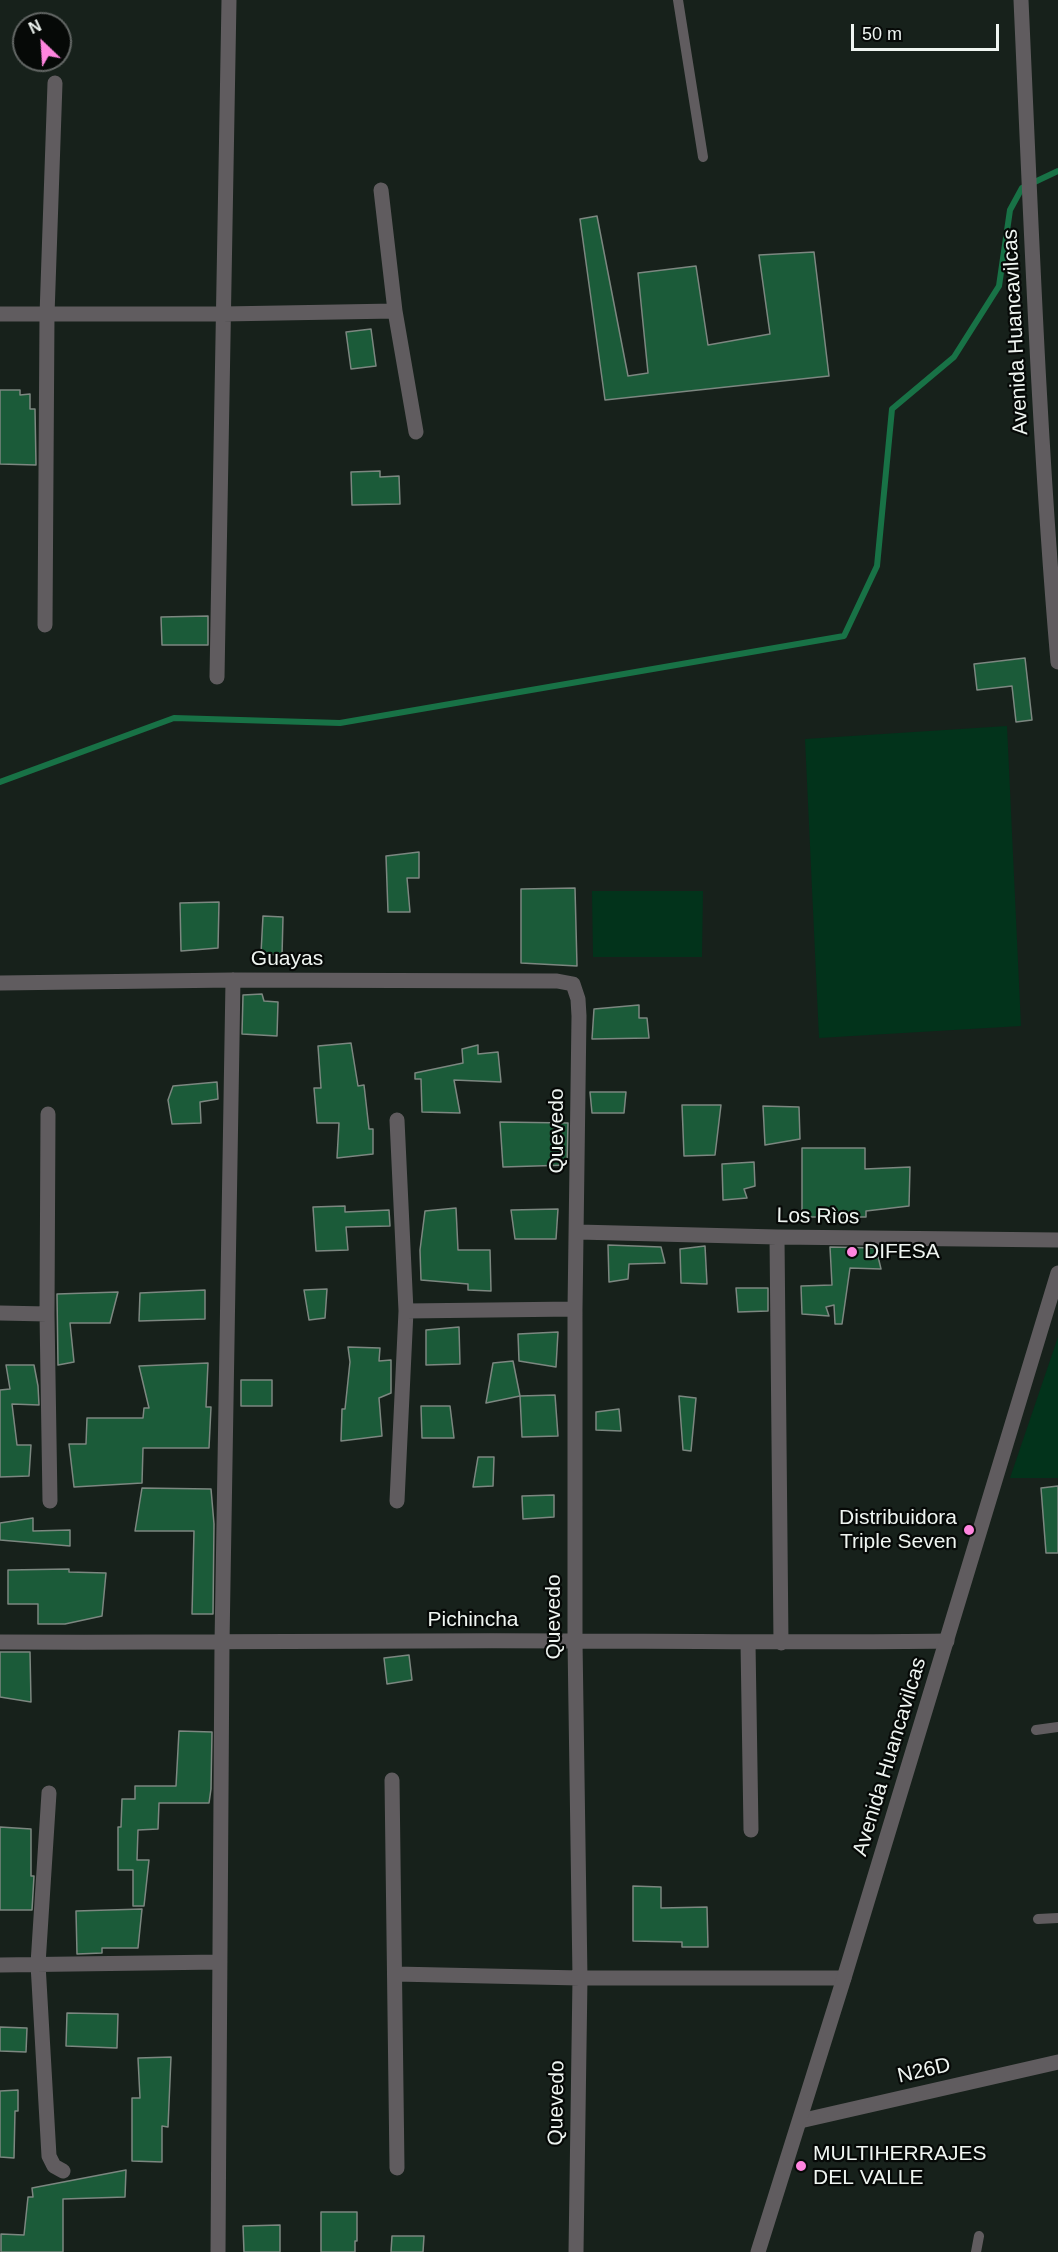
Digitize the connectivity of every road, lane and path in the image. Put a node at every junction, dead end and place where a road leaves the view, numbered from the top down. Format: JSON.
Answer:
{"nodes":[{"id":1,"x":229,"y":0,"type":"edge"},
{"id":2,"x":678,"y":0,"type":"edge"},
{"id":3,"x":1021,"y":0,"type":"edge"},
{"id":4,"x":55,"y":83,"type":"dead end"},
{"id":5,"x":703,"y":157,"type":"dead end"},
{"id":6,"x":381,"y":190,"type":"dead end"},
{"id":7,"x":395,"y":311,"type":"junction"},
{"id":8,"x":0,"y":314,"type":"edge"},
{"id":9,"x":223,"y":314,"type":"junction"},
{"id":10,"x":47,"y":315,"type":"junction"},
{"id":11,"x":416,"y":432,"type":"dead end"},
{"id":12,"x":1055,"y":591,"type":"edge"},
{"id":13,"x":45,"y":625,"type":"dead end"},
{"id":14,"x":1058,"y":662,"type":"edge"},
{"id":15,"x":217,"y":677,"type":"dead end"},
{"id":16,"x":233,"y":980,"type":"junction"},
{"id":17,"x":0,"y":983,"type":"edge"},
{"id":18,"x":573,"y":984,"type":"joint"},
{"id":19,"x":48,"y":1114,"type":"dead end"},
{"id":20,"x":397,"y":1120,"type":"dead end"},
{"id":21,"x":578,"y":1232,"type":"junction"},
{"id":22,"x":777,"y":1238,"type":"junction"},
{"id":23,"x":1058,"y":1240,"type":"edge"},
{"id":24,"x":1058,"y":1273,"type":"edge"},
{"id":25,"x":575,"y":1309,"type":"junction"},
{"id":26,"x":406,"y":1311,"type":"junction"},
{"id":27,"x":0,"y":1313,"type":"edge"},
{"id":28,"x":47,"y":1314,"type":"junction"},
{"id":29,"x":50,"y":1501,"type":"dead end"},
{"id":30,"x":397,"y":1501,"type":"dead end"},
{"id":31,"x":575,"y":1641,"type":"junction"},
{"id":32,"x":947,"y":1641,"type":"junction"},
{"id":33,"x":0,"y":1642,"type":"edge"},
{"id":34,"x":222,"y":1643,"type":"junction"},
{"id":35,"x":748,"y":1643,"type":"junction"},
{"id":36,"x":781,"y":1643,"type":"junction"},
{"id":37,"x":1058,"y":1727,"type":"edge"},
{"id":38,"x":1036,"y":1730,"type":"dead end"},
{"id":39,"x":392,"y":1780,"type":"dead end"},
{"id":40,"x":50,"y":1793,"type":"dead end"},
{"id":41,"x":751,"y":1830,"type":"dead end"},
{"id":42,"x":1058,"y":1918,"type":"edge"},
{"id":43,"x":1038,"y":1919,"type":"dead end"},
{"id":44,"x":220,"y":1962,"type":"junction"},
{"id":45,"x":38,"y":1964,"type":"junction"},
{"id":46,"x":0,"y":1965,"type":"edge"},
{"id":47,"x":395,"y":1974,"type":"junction"},
{"id":48,"x":580,"y":1978,"type":"junction"},
{"id":49,"x":844,"y":1978,"type":"junction"},
{"id":50,"x":1058,"y":2062,"type":"edge"},
{"id":51,"x":800,"y":2121,"type":"junction"},
{"id":52,"x":397,"y":2168,"type":"dead end"},
{"id":53,"x":63,"y":2171,"type":"dead end"},
{"id":54,"x":979,"y":2236,"type":"dead end"},
{"id":55,"x":218,"y":2252,"type":"edge"},
{"id":56,"x":576,"y":2252,"type":"edge"},
{"id":57,"x":758,"y":2252,"type":"edge"},
{"id":58,"x":976,"y":2252,"type":"edge"}],
"edges":[{"from":1,"to":9,"type":"street"},
{"from":2,"to":5,"type":"lane"},
{"from":3,"to":12,"type":"street","name":"Avenida Huancavilcas"},
{"from":4,"to":10,"type":"street"},
{"from":6,"to":7,"type":"street"},
{"from":7,"to":9,"type":"street"},
{"from":7,"to":11,"type":"street"},
{"from":8,"to":10,"type":"street"},
{"from":9,"to":10,"type":"street"},
{"from":9,"to":15,"type":"street"},
{"from":10,"to":13,"type":"street"},
{"from":12,"to":14,"type":"street","name":"Avenida Huancavilcas"},
{"from":16,"to":17,"type":"street","name":"Guayas"},
{"from":16,"to":18,"type":"street","name":"Guayas"},
{"from":16,"to":34,"type":"street"},
{"from":18,"to":21,"type":"street","name":"Quevedo"},
{"from":19,"to":28,"type":"street"},
{"from":20,"to":26,"type":"street"},
{"from":21,"to":22,"type":"street","name":"Los Rìos"},
{"from":21,"to":25,"type":"street","name":"Quevedo"},
{"from":22,"to":23,"type":"street","name":"Los Rìos"},
{"from":22,"to":36,"type":"street"},
{"from":24,"to":32,"type":"street","name":"Avenida Huancavilcas"},
{"from":25,"to":26,"type":"street"},
{"from":25,"to":31,"type":"street","name":"Quevedo"},
{"from":26,"to":30,"type":"street"},
{"from":27,"to":28,"type":"street"},
{"from":28,"to":29,"type":"street"},
{"from":31,"to":34,"type":"street","name":"Pichincha"},
{"from":31,"to":35,"type":"street","name":"Pichincha"},
{"from":31,"to":48,"type":"street","name":"Quevedo"},
{"from":32,"to":36,"type":"street","name":"Pichincha"},
{"from":32,"to":49,"type":"street","name":"Avenida Huancavilcas"},
{"from":33,"to":34,"type":"street","name":"Pichincha"},
{"from":34,"to":44,"type":"street"},
{"from":35,"to":36,"type":"street","name":"Pichincha"},
{"from":35,"to":41,"type":"street"},
{"from":37,"to":38,"type":"lane"},
{"from":39,"to":47,"type":"street"},
{"from":40,"to":45,"type":"street"},
{"from":42,"to":43,"type":"lane"},
{"from":44,"to":45,"type":"street"},
{"from":44,"to":55,"type":"street"},
{"from":45,"to":46,"type":"street"},
{"from":45,"to":53,"type":"street"},
{"from":47,"to":48,"type":"street"},
{"from":47,"to":52,"type":"street"},
{"from":48,"to":49,"type":"street"},
{"from":48,"to":56,"type":"street","name":"Quevedo"},
{"from":49,"to":51,"type":"street","name":"Avenida Huancavilcas"},
{"from":50,"to":51,"type":"street","name":"N26D"},
{"from":51,"to":57,"type":"street","name":"Avenida Huancavilcas"},
{"from":54,"to":58,"type":"lane"}]}
